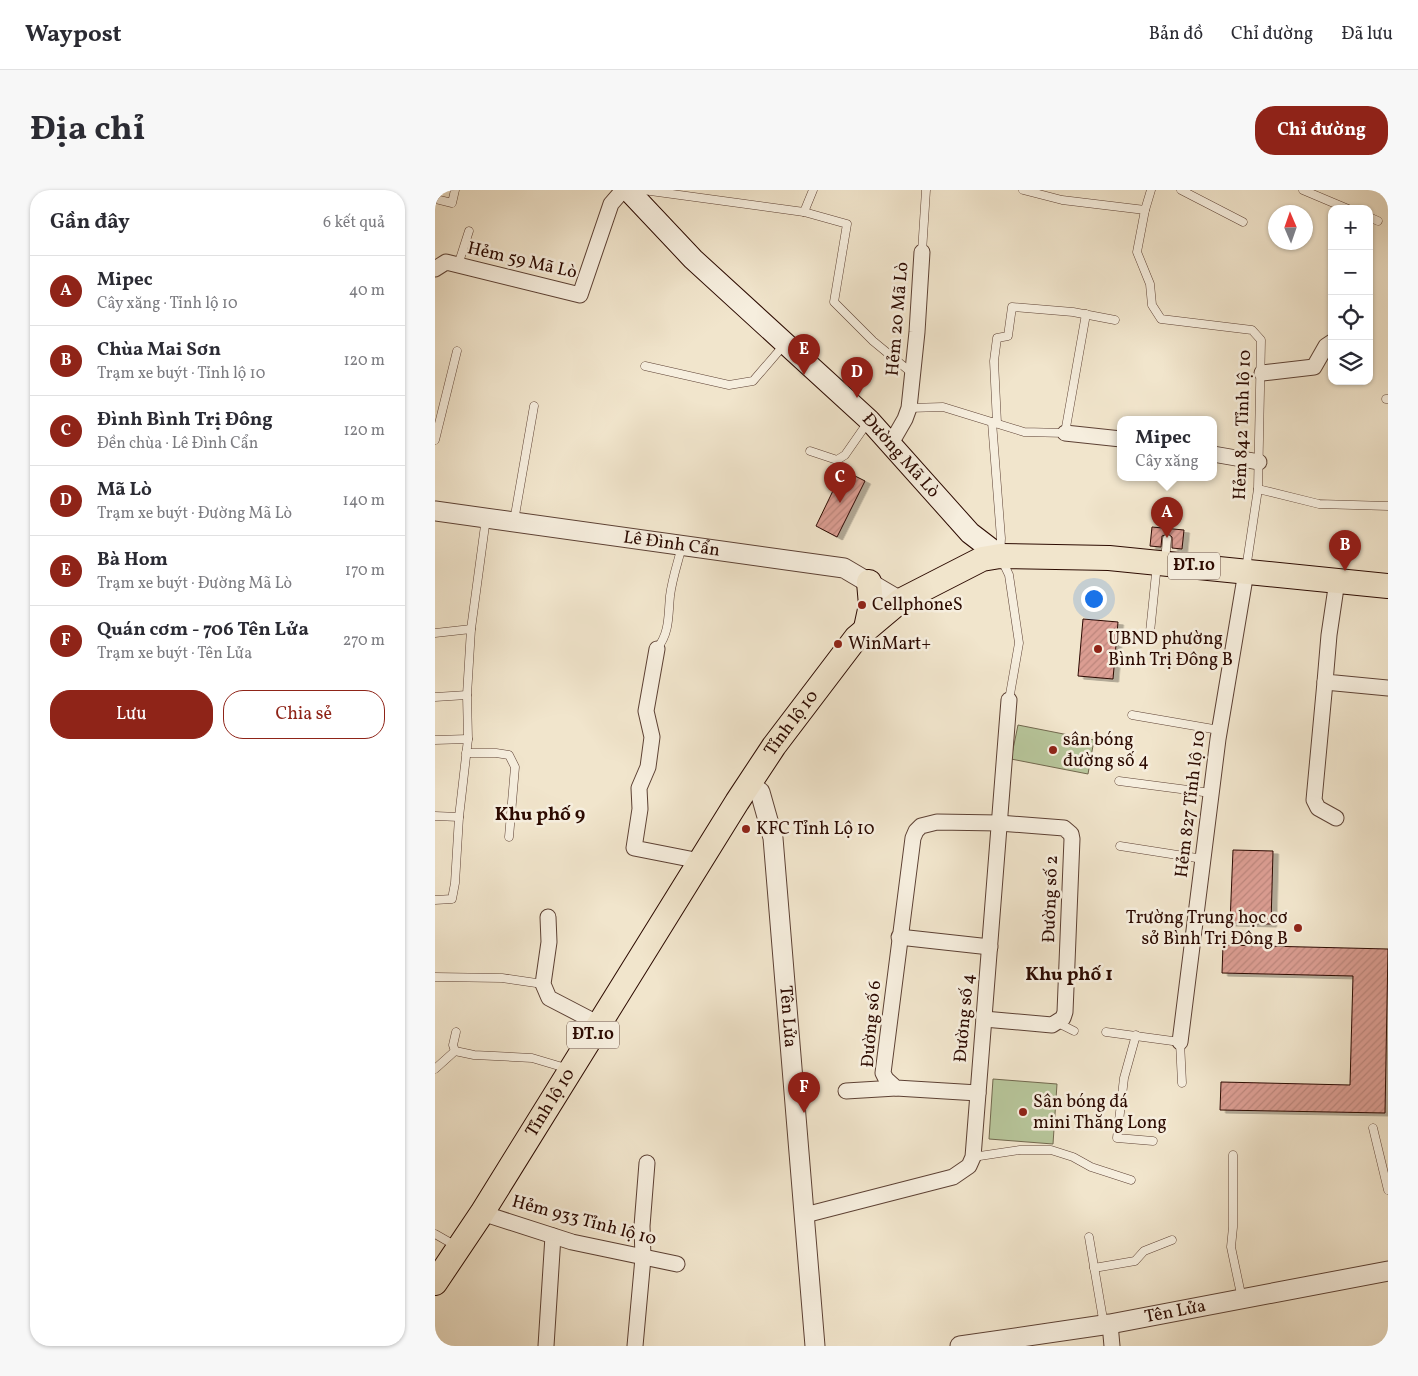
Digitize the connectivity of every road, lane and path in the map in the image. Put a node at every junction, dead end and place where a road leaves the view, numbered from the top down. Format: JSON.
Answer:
{"nodes":[{"id":1,"x":455,"y":190,"type":"edge"},
{"id":2,"x":623,"y":190,"type":"edge"},
{"id":3,"x":628,"y":190,"type":"edge"},
{"id":4,"x":643,"y":190,"type":"edge"},
{"id":5,"x":813,"y":190,"type":"edge"},
{"id":6,"x":925,"y":190,"type":"edge"},
{"id":7,"x":1023,"y":190,"type":"edge"},
{"id":8,"x":1151,"y":190,"type":"edge"},
{"id":9,"x":1181,"y":190,"type":"edge"},
{"id":10,"x":1303,"y":190,"type":"edge"},
{"id":11,"x":680,"y":192,"type":"edge"},
{"id":12,"x":435,"y":199,"type":"edge"},
{"id":13,"x":1339,"y":205,"type":"edge"},
{"id":14,"x":1145,"y":210,"type":"junction"},
{"id":15,"x":804,"y":212,"type":"junction"},
{"id":16,"x":1373,"y":219,"type":"edge"},
{"id":17,"x":1378,"y":221,"type":"dead end"},
{"id":18,"x":1243,"y":222,"type":"dead end"},
{"id":19,"x":469,"y":231,"type":"dead end"},
{"id":20,"x":922,"y":252,"type":"joint"},
{"id":21,"x":458,"y":265,"type":"junction"},
{"id":22,"x":435,"y":269,"type":"edge"},
{"id":23,"x":1086,"y":314,"type":"junction"},
{"id":24,"x":1115,"y":320,"type":"dead end"},
{"id":25,"x":786,"y":344,"type":"junction"},
{"id":26,"x":1328,"y":345,"type":"edge"},
{"id":27,"x":457,"y":351,"type":"dead end"},
{"id":28,"x":645,"y":366,"type":"dead end"},
{"id":29,"x":1261,"y":372,"type":"junction"},
{"id":30,"x":913,"y":374,"type":"junction"},
{"id":31,"x":534,"y":406,"type":"dead end"},
{"id":32,"x":909,"y":408,"type":"junction"},
{"id":33,"x":869,"y":420,"type":"junction"},
{"id":34,"x":995,"y":422,"type":"junction"},
{"id":35,"x":1065,"y":433,"type":"junction"},
{"id":36,"x":1117,"y":439,"type":"edge"},
{"id":37,"x":435,"y":440,"type":"edge"},
{"id":38,"x":890,"y":445,"type":"junction"},
{"id":39,"x":810,"y":451,"type":"dead end"},
{"id":40,"x":1217,"y":455,"type":"edge"},
{"id":41,"x":1259,"y":462,"type":"junction"},
{"id":42,"x":1258,"y":489,"type":"junction"},
{"id":43,"x":1388,"y":506,"type":"edge"},
{"id":44,"x":435,"y":511,"type":"edge"},
{"id":45,"x":486,"y":518,"type":"junction"},
{"id":46,"x":514,"y":521,"type":"junction"},
{"id":47,"x":1167,"y":539,"type":"dead end"},
{"id":48,"x":682,"y":545,"type":"junction"},
{"id":49,"x":1000,"y":556,"type":"junction"},
{"id":50,"x":1161,"y":563,"type":"junction"},
{"id":51,"x":1246,"y":572,"type":"junction"},
{"id":52,"x":1337,"y":581,"type":"junction"},
{"id":53,"x":869,"y":582,"type":"junction"},
{"id":54,"x":1388,"y":586,"type":"edge"},
{"id":55,"x":900,"y":601,"type":"junction"},
{"id":56,"x":867,"y":628,"type":"junction"},
{"id":57,"x":471,"y":629,"type":"junction"},
{"id":58,"x":1151,"y":632,"type":"dead end"},
{"id":59,"x":435,"y":633,"type":"edge"},
{"id":60,"x":657,"y":649,"type":"joint"},
{"id":61,"x":1325,"y":682,"type":"junction"},
{"id":62,"x":1388,"y":688,"type":"edge"},
{"id":63,"x":467,"y":696,"type":"junction"},
{"id":64,"x":435,"y":697,"type":"edge"},
{"id":65,"x":1009,"y":700,"type":"joint"},
{"id":66,"x":1132,"y":715,"type":"dead end"},
{"id":67,"x":1219,"y":730,"type":"junction"},
{"id":68,"x":468,"y":739,"type":"junction"},
{"id":69,"x":435,"y":740,"type":"edge"},
{"id":70,"x":466,"y":753,"type":"junction"},
{"id":71,"x":1119,"y":781,"type":"dead end"},
{"id":72,"x":749,"y":785,"type":"junction"},
{"id":73,"x":1211,"y":793,"type":"junction"},
{"id":74,"x":435,"y":816,"type":"edge"},
{"id":75,"x":459,"y":817,"type":"junction"},
{"id":76,"x":1335,"y":818,"type":"dead end"},
{"id":77,"x":999,"y":823,"type":"junction"},
{"id":78,"x":509,"y":836,"type":"dead end"},
{"id":79,"x":1120,"y":846,"type":"dead end"},
{"id":80,"x":1203,"y":859,"type":"junction"},
{"id":81,"x":700,"y":861,"type":"junction"},
{"id":82,"x":435,"y":900,"type":"edge"},
{"id":83,"x":548,"y":916,"type":"dead end"},
{"id":84,"x":899,"y":936,"type":"junction"},
{"id":85,"x":990,"y":947,"type":"junction"},
{"id":86,"x":435,"y":977,"type":"edge"},
{"id":87,"x":543,"y":984,"type":"junction"},
{"id":88,"x":984,"y":1019,"type":"junction"},
{"id":89,"x":1058,"y":1023,"type":"junction"},
{"id":90,"x":599,"y":1024,"type":"junction"},
{"id":91,"x":1075,"y":1031,"type":"dead end"},
{"id":92,"x":456,"y":1032,"type":"dead end"},
{"id":93,"x":1107,"y":1032,"type":"dead end"},
{"id":94,"x":1136,"y":1036,"type":"junction"},
{"id":95,"x":1180,"y":1042,"type":"junction"},
{"id":96,"x":455,"y":1051,"type":"junction"},
{"id":97,"x":435,"y":1069,"type":"edge"},
{"id":98,"x":571,"y":1070,"type":"junction"},
{"id":99,"x":1182,"y":1083,"type":"dead end"},
{"id":100,"x":896,"y":1088,"type":"junction"},
{"id":101,"x":846,"y":1091,"type":"dead end"},
{"id":102,"x":978,"y":1093,"type":"junction"},
{"id":103,"x":1373,"y":1128,"type":"dead end"},
{"id":104,"x":1153,"y":1141,"type":"dead end"},
{"id":105,"x":1233,"y":1154,"type":"dead end"},
{"id":106,"x":973,"y":1157,"type":"junction"},
{"id":107,"x":647,"y":1163,"type":"dead end"},
{"id":108,"x":1131,"y":1180,"type":"dead end"},
{"id":109,"x":1388,"y":1190,"type":"edge"},
{"id":110,"x":482,"y":1213,"type":"junction"},
{"id":111,"x":805,"y":1215,"type":"junction"},
{"id":112,"x":435,"y":1234,"type":"edge"},
{"id":113,"x":553,"y":1236,"type":"junction"},
{"id":114,"x":1089,"y":1237,"type":"dead end"},
{"id":115,"x":1172,"y":1240,"type":"dead end"},
{"id":116,"x":460,"y":1248,"type":"junction"},
{"id":117,"x":643,"y":1258,"type":"junction"},
{"id":118,"x":677,"y":1264,"type":"dead end"},
{"id":119,"x":1094,"y":1268,"type":"junction"},
{"id":120,"x":1388,"y":1271,"type":"edge"},
{"id":121,"x":435,"y":1283,"type":"edge"},
{"id":122,"x":1242,"y":1299,"type":"junction"},
{"id":123,"x":1107,"y":1324,"type":"junction"},
{"id":124,"x":546,"y":1346,"type":"edge"},
{"id":125,"x":635,"y":1346,"type":"edge"},
{"id":126,"x":815,"y":1346,"type":"edge"},
{"id":127,"x":960,"y":1346,"type":"edge"},
{"id":128,"x":1112,"y":1346,"type":"edge"}],
"edges":[{"from":1,"to":12,"type":"lane"},
{"from":2,"to":21,"type":"street","name":"Hẻm 59 Mã Lò"},
{"from":3,"to":25,"type":"main road","name":"Đường Mã Lò"},
{"from":4,"to":11,"type":"lane"},
{"from":5,"to":15,"type":"lane"},
{"from":6,"to":20,"type":"lane","name":"Hẻm 20 Mã Lò"},
{"from":7,"to":14,"type":"lane"},
{"from":8,"to":14,"type":"lane","name":"Hẻm 842 Tỉnh lộ 10"},
{"from":9,"to":18,"type":"lane"},
{"from":10,"to":13,"type":"lane"},
{"from":11,"to":15,"type":"lane"},
{"from":14,"to":29,"type":"lane","name":"Hẻm 842 Tỉnh lộ 10"},
{"from":15,"to":30,"type":"lane"},
{"from":16,"to":17,"type":"lane"},
{"from":19,"to":21,"type":"lane"},
{"from":20,"to":30,"type":"street","name":"Hẻm 20 Mã Lò"},
{"from":21,"to":22,"type":"street","name":"Hẻm 59 Mã Lò"},
{"from":23,"to":24,"type":"lane"},
{"from":23,"to":34,"type":"lane"},
{"from":23,"to":35,"type":"lane"},
{"from":25,"to":28,"type":"lane"},
{"from":25,"to":33,"type":"main road","name":"Đường Mã Lò"},
{"from":26,"to":29,"type":"street"},
{"from":27,"to":37,"type":"lane"},
{"from":29,"to":41,"type":"lane","name":"Hẻm 842 Tỉnh lộ 10"},
{"from":30,"to":32,"type":"street","name":"Hẻm 20 Mã Lò"},
{"from":31,"to":46,"type":"lane"},
{"from":32,"to":34,"type":"lane"},
{"from":32,"to":38,"type":"street","name":"Hẻm 20 Mã Lò"},
{"from":33,"to":38,"type":"main road","name":"Đường Mã Lò"},
{"from":33,"to":39,"type":"lane"},
{"from":34,"to":35,"type":"lane"},
{"from":34,"to":49,"type":"lane"},
{"from":35,"to":36,"type":"street"},
{"from":38,"to":49,"type":"main road","name":"Đường Mã Lò"},
{"from":40,"to":41,"type":"street"},
{"from":41,"to":42,"type":"lane","name":"Hẻm 842 Tỉnh lộ 10"},
{"from":42,"to":43,"type":"lane"},
{"from":42,"to":51,"type":"lane","name":"Hẻm 842 Tỉnh lộ 10"},
{"from":44,"to":45,"type":"street","name":"Lê Đình Cẩn"},
{"from":45,"to":46,"type":"street","name":"Lê Đình Cẩn"},
{"from":45,"to":57,"type":"lane"},
{"from":46,"to":48,"type":"street","name":"Lê Đình Cẩn"},
{"from":47,"to":50,"type":"lane"},
{"from":48,"to":53,"type":"street","name":"Lê Đình Cẩn"},
{"from":48,"to":60,"type":"lane"},
{"from":49,"to":50,"type":"main road","name":"Tỉnh lộ 10","number":"ĐT.10"},
{"from":49,"to":55,"type":"main road","name":"Tỉnh lộ 10","number":"ĐT.10"},
{"from":49,"to":65,"type":"lane"},
{"from":50,"to":51,"type":"main road","name":"Tỉnh lộ 10","number":"ĐT.10"},
{"from":50,"to":58,"type":"lane"},
{"from":51,"to":52,"type":"main road","name":"Tỉnh lộ 10","number":"ĐT.10"},
{"from":51,"to":67,"type":"street","name":"Hẻm 827 Tỉnh lộ 10"},
{"from":52,"to":54,"type":"main road","name":"Tỉnh lộ 10","number":"ĐT.10"},
{"from":52,"to":61,"type":"street"},
{"from":53,"to":55,"type":"street","name":"Lê Đình Cẩn"},
{"from":53,"to":56,"type":"main road"},
{"from":55,"to":56,"type":"main road","name":"Tỉnh lộ 10","number":"ĐT.10"},
{"from":56,"to":72,"type":"main road","name":"Tỉnh lộ 10","number":"ĐT.10"},
{"from":57,"to":59,"type":"lane"},
{"from":57,"to":63,"type":"lane"},
{"from":60,"to":81,"type":"street"},
{"from":61,"to":62,"type":"street"},
{"from":61,"to":76,"type":"street"},
{"from":63,"to":64,"type":"lane"},
{"from":63,"to":68,"type":"lane"},
{"from":65,"to":77,"type":"street","name":"Đường số 4"},
{"from":66,"to":67,"type":"lane"},
{"from":67,"to":73,"type":"street","name":"Hẻm 827 Tỉnh lộ 10"},
{"from":68,"to":69,"type":"lane"},
{"from":68,"to":70,"type":"lane"},
{"from":70,"to":75,"type":"lane"},
{"from":70,"to":78,"type":"lane"},
{"from":71,"to":73,"type":"lane"},
{"from":72,"to":81,"type":"main road","name":"Tỉnh lộ 10","number":"ĐT.10"},
{"from":72,"to":111,"type":"street","name":"Tên Lửa"},
{"from":73,"to":80,"type":"street","name":"Hẻm 827 Tỉnh lộ 10"},
{"from":74,"to":75,"type":"lane"},
{"from":75,"to":82,"type":"lane"},
{"from":77,"to":84,"type":"street","name":"Đường số 6"},
{"from":77,"to":85,"type":"street","name":"Đường số 4"},
{"from":77,"to":89,"type":"street","name":"Đường số 2"},
{"from":79,"to":80,"type":"lane"},
{"from":80,"to":95,"type":"street","name":"Hẻm 827 Tỉnh lộ 10"},
{"from":81,"to":90,"type":"main road","name":"Tỉnh lộ 10","number":"ĐT.10"},
{"from":83,"to":87,"type":"street"},
{"from":84,"to":85,"type":"street"},
{"from":84,"to":100,"type":"street","name":"Đường số 6"},
{"from":85,"to":88,"type":"street","name":"Đường số 4"},
{"from":86,"to":87,"type":"lane"},
{"from":87,"to":90,"type":"street"},
{"from":88,"to":89,"type":"street"},
{"from":88,"to":102,"type":"street","name":"Đường số 4"},
{"from":89,"to":91,"type":"lane"},
{"from":90,"to":98,"type":"main road","name":"Tỉnh lộ 10","number":"ĐT.10"},
{"from":92,"to":96,"type":"lane"},
{"from":93,"to":94,"type":"lane"},
{"from":94,"to":95,"type":"lane"},
{"from":94,"to":104,"type":"lane"},
{"from":95,"to":99,"type":"lane"},
{"from":96,"to":97,"type":"lane"},
{"from":96,"to":98,"type":"lane"},
{"from":98,"to":110,"type":"main road","name":"Tỉnh lộ 10","number":"ĐT.10"},
{"from":100,"to":101,"type":"street","name":"Đường số 6"},
{"from":100,"to":102,"type":"street","name":"Đường số 6"},
{"from":102,"to":106,"type":"street","name":"Đường số 4"},
{"from":103,"to":109,"type":"lane"},
{"from":105,"to":122,"type":"lane"},
{"from":106,"to":108,"type":"lane"},
{"from":106,"to":111,"type":"street"},
{"from":107,"to":117,"type":"street"},
{"from":110,"to":113,"type":"street","name":"Hẻm 933 Tỉnh lộ 10"},
{"from":110,"to":116,"type":"main road","name":"Tỉnh lộ 10","number":"ĐT.10"},
{"from":111,"to":126,"type":"street","name":"Tên Lửa"},
{"from":112,"to":116,"type":"lane"},
{"from":113,"to":117,"type":"street","name":"Hẻm 933 Tỉnh lộ 10"},
{"from":113,"to":124,"type":"street"},
{"from":114,"to":119,"type":"lane"},
{"from":115,"to":119,"type":"lane"},
{"from":116,"to":121,"type":"main road","name":"Tỉnh lộ 10","number":"ĐT.10"},
{"from":117,"to":118,"type":"street","name":"Hẻm 933 Tỉnh lộ 10"},
{"from":117,"to":125,"type":"street"},
{"from":119,"to":123,"type":"lane"},
{"from":120,"to":122,"type":"street","name":"Tên Lửa"},
{"from":122,"to":123,"type":"street","name":"Tên Lửa"},
{"from":123,"to":127,"type":"street","name":"Tên Lửa"},
{"from":123,"to":128,"type":"street"}]}
